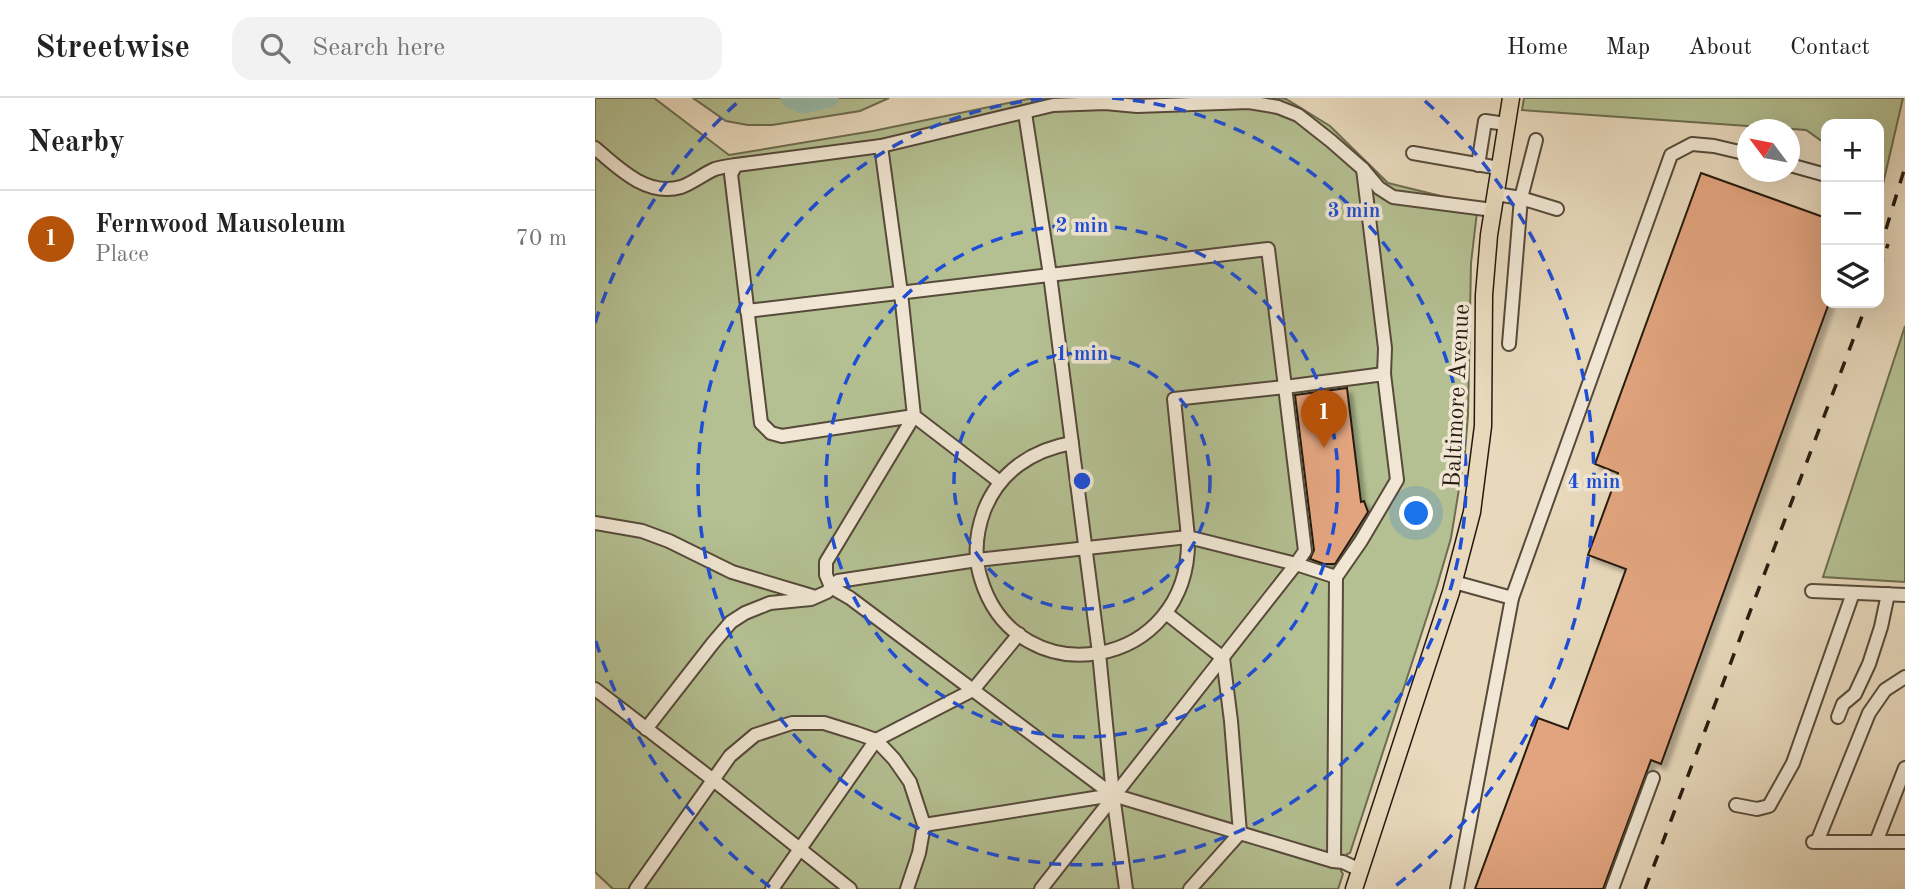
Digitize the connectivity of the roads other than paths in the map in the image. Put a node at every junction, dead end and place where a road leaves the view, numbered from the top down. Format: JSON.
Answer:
{"nodes":[{"id":1,"x":1511,"y":98,"type":"edge"},
{"id":2,"x":1025,"y":113,"type":"junction"},
{"id":3,"x":1506,"y":124,"type":"junction"},
{"id":4,"x":1536,"y":140,"type":"dead end"},
{"id":5,"x":881,"y":146,"type":"junction"},
{"id":6,"x":595,"y":148,"type":"edge"},
{"id":7,"x":1737,"y":151,"type":"edge"},
{"id":8,"x":1413,"y":153,"type":"dead end"},
{"id":9,"x":1478,"y":164,"type":"junction"},
{"id":10,"x":736,"y":165,"type":"junction"},
{"id":11,"x":1499,"y":168,"type":"junction"},
{"id":12,"x":1800,"y":168,"type":"edge"},
{"id":13,"x":1363,"y":169,"type":"junction"},
{"id":14,"x":1821,"y":174,"type":"edge"},
{"id":15,"x":1521,"y":198,"type":"junction"},
{"id":16,"x":1494,"y":202,"type":"junction"},
{"id":17,"x":1557,"y":209,"type":"dead end"},
{"id":18,"x":1050,"y":275,"type":"junction"},
{"id":19,"x":901,"y":293,"type":"junction"},
{"id":20,"x":747,"y":311,"type":"junction"},
{"id":21,"x":1509,"y":344,"type":"dead end"},
{"id":22,"x":1384,"y":374,"type":"junction"},
{"id":23,"x":1285,"y":387,"type":"junction"},
{"id":24,"x":914,"y":416,"type":"junction"},
{"id":25,"x":1072,"y":443,"type":"junction"},
{"id":26,"x":1000,"y":482,"type":"junction"},
{"id":27,"x":595,"y":523,"type":"edge"},
{"id":28,"x":1188,"y":537,"type":"junction"},
{"id":29,"x":1086,"y":548,"type":"junction"},
{"id":30,"x":977,"y":560,"type":"junction"},
{"id":31,"x":1296,"y":564,"type":"junction"},
{"id":32,"x":1336,"y":577,"type":"junction"},
{"id":33,"x":1454,"y":582,"type":"junction"},
{"id":34,"x":831,"y":587,"type":"junction"},
{"id":35,"x":1812,"y":591,"type":"dead end"},
{"id":36,"x":1853,"y":593,"type":"junction"},
{"id":37,"x":1888,"y":594,"type":"junction"},
{"id":38,"x":1905,"y":595,"type":"edge"},
{"id":39,"x":816,"y":597,"type":"junction"},
{"id":40,"x":1512,"y":598,"type":"junction"},
{"id":41,"x":1166,"y":613,"type":"junction"},
{"id":42,"x":1019,"y":634,"type":"junction"},
{"id":43,"x":1099,"y":653,"type":"junction"},
{"id":44,"x":1223,"y":658,"type":"junction"},
{"id":45,"x":1905,"y":677,"type":"edge"},
{"id":46,"x":595,"y":689,"type":"edge"},
{"id":47,"x":973,"y":690,"type":"junction"},
{"id":48,"x":1838,"y":718,"type":"dead end"},
{"id":49,"x":646,"y":729,"type":"junction"},
{"id":50,"x":876,"y":740,"type":"junction"},
{"id":51,"x":1904,"y":774,"type":"edge"},
{"id":52,"x":1653,"y":778,"type":"dead end"},
{"id":53,"x":712,"y":779,"type":"junction"},
{"id":54,"x":1113,"y":795,"type":"junction"},
{"id":55,"x":1736,"y":805,"type":"dead end"},
{"id":56,"x":924,"y":825,"type":"junction"},
{"id":57,"x":1240,"y":833,"type":"junction"},
{"id":58,"x":1877,"y":842,"type":"junction"},
{"id":59,"x":1905,"y":842,"type":"edge"},
{"id":60,"x":801,"y":849,"type":"junction"},
{"id":61,"x":1334,"y":861,"type":"junction"},
{"id":62,"x":1360,"y":870,"type":"junction"},
{"id":63,"x":636,"y":889,"type":"edge"},
{"id":64,"x":772,"y":889,"type":"edge"},
{"id":65,"x":850,"y":889,"type":"edge"},
{"id":66,"x":907,"y":889,"type":"edge"},
{"id":67,"x":1041,"y":889,"type":"edge"},
{"id":68,"x":1126,"y":889,"type":"edge"},
{"id":69,"x":1190,"y":889,"type":"edge"},
{"id":70,"x":1354,"y":889,"type":"edge"},
{"id":71,"x":1457,"y":889,"type":"edge"},
{"id":72,"x":1612,"y":889,"type":"edge"}],
"edges":[{"from":1,"to":3,"type":"main road","name":"Baltimore Avenue"},
{"from":2,"to":5,"type":"street"},
{"from":2,"to":13,"type":"street"},
{"from":2,"to":18,"type":"street"},
{"from":3,"to":9,"type":"street"},
{"from":3,"to":11,"type":"main road","name":"Baltimore Avenue"},
{"from":4,"to":15,"type":"street"},
{"from":5,"to":10,"type":"street"},
{"from":5,"to":19,"type":"street"},
{"from":6,"to":10,"type":"street"},
{"from":7,"to":40,"type":"street"},
{"from":8,"to":9,"type":"street"},
{"from":9,"to":11,"type":"street"},
{"from":10,"to":20,"type":"street"},
{"from":11,"to":16,"type":"main road","name":"Baltimore Avenue"},
{"from":12,"to":14,"type":"street"},
{"from":13,"to":16,"type":"street"},
{"from":13,"to":22,"type":"street"},
{"from":15,"to":16,"type":"street"},
{"from":15,"to":17,"type":"street"},
{"from":15,"to":21,"type":"street"},
{"from":16,"to":33,"type":"main road","name":"Baltimore Avenue"},
{"from":18,"to":19,"type":"street"},
{"from":18,"to":23,"type":"street"},
{"from":18,"to":25,"type":"street"},
{"from":19,"to":20,"type":"street"},
{"from":19,"to":24,"type":"street"},
{"from":20,"to":24,"type":"street"},
{"from":22,"to":23,"type":"street"},
{"from":22,"to":32,"type":"street"},
{"from":23,"to":28,"type":"street"},
{"from":23,"to":31,"type":"street"},
{"from":24,"to":26,"type":"street"},
{"from":24,"to":34,"type":"street"},
{"from":25,"to":26,"type":"street"},
{"from":25,"to":29,"type":"street"},
{"from":26,"to":30,"type":"street"},
{"from":27,"to":39,"type":"street"},
{"from":28,"to":29,"type":"street"},
{"from":28,"to":31,"type":"street"},
{"from":28,"to":41,"type":"street"},
{"from":29,"to":30,"type":"street"},
{"from":29,"to":43,"type":"street"},
{"from":30,"to":34,"type":"street"},
{"from":30,"to":42,"type":"street"},
{"from":31,"to":32,"type":"street"},
{"from":31,"to":44,"type":"street"},
{"from":32,"to":61,"type":"street"},
{"from":33,"to":40,"type":"street"},
{"from":33,"to":62,"type":"main road","name":"Baltimore Avenue"},
{"from":34,"to":39,"type":"street"},
{"from":34,"to":47,"type":"street"},
{"from":35,"to":36,"type":"street"},
{"from":36,"to":37,"type":"street"},
{"from":36,"to":55,"type":"street"},
{"from":37,"to":38,"type":"street"},
{"from":37,"to":48,"type":"street"},
{"from":39,"to":49,"type":"street"},
{"from":40,"to":71,"type":"street"},
{"from":41,"to":43,"type":"street"},
{"from":41,"to":44,"type":"street"},
{"from":42,"to":43,"type":"street"},
{"from":42,"to":47,"type":"street"},
{"from":43,"to":54,"type":"street"},
{"from":44,"to":54,"type":"street"},
{"from":44,"to":57,"type":"street"},
{"from":45,"to":58,"type":"street"},
{"from":46,"to":49,"type":"street"},
{"from":47,"to":50,"type":"street"},
{"from":47,"to":54,"type":"street"},
{"from":49,"to":53,"type":"street"},
{"from":50,"to":53,"type":"street"},
{"from":50,"to":56,"type":"street"},
{"from":50,"to":60,"type":"street"},
{"from":51,"to":58,"type":"street"},
{"from":52,"to":72,"type":"street"},
{"from":53,"to":60,"type":"street"},
{"from":53,"to":63,"type":"street"},
{"from":54,"to":56,"type":"street"},
{"from":54,"to":57,"type":"street"},
{"from":54,"to":67,"type":"street"},
{"from":54,"to":68,"type":"street"},
{"from":56,"to":66,"type":"street"},
{"from":57,"to":61,"type":"street"},
{"from":57,"to":69,"type":"street"},
{"from":58,"to":59,"type":"street"},
{"from":60,"to":64,"type":"street"},
{"from":60,"to":65,"type":"street"},
{"from":61,"to":62,"type":"street"},
{"from":62,"to":70,"type":"main road","name":"Baltimore Avenue"}]}
